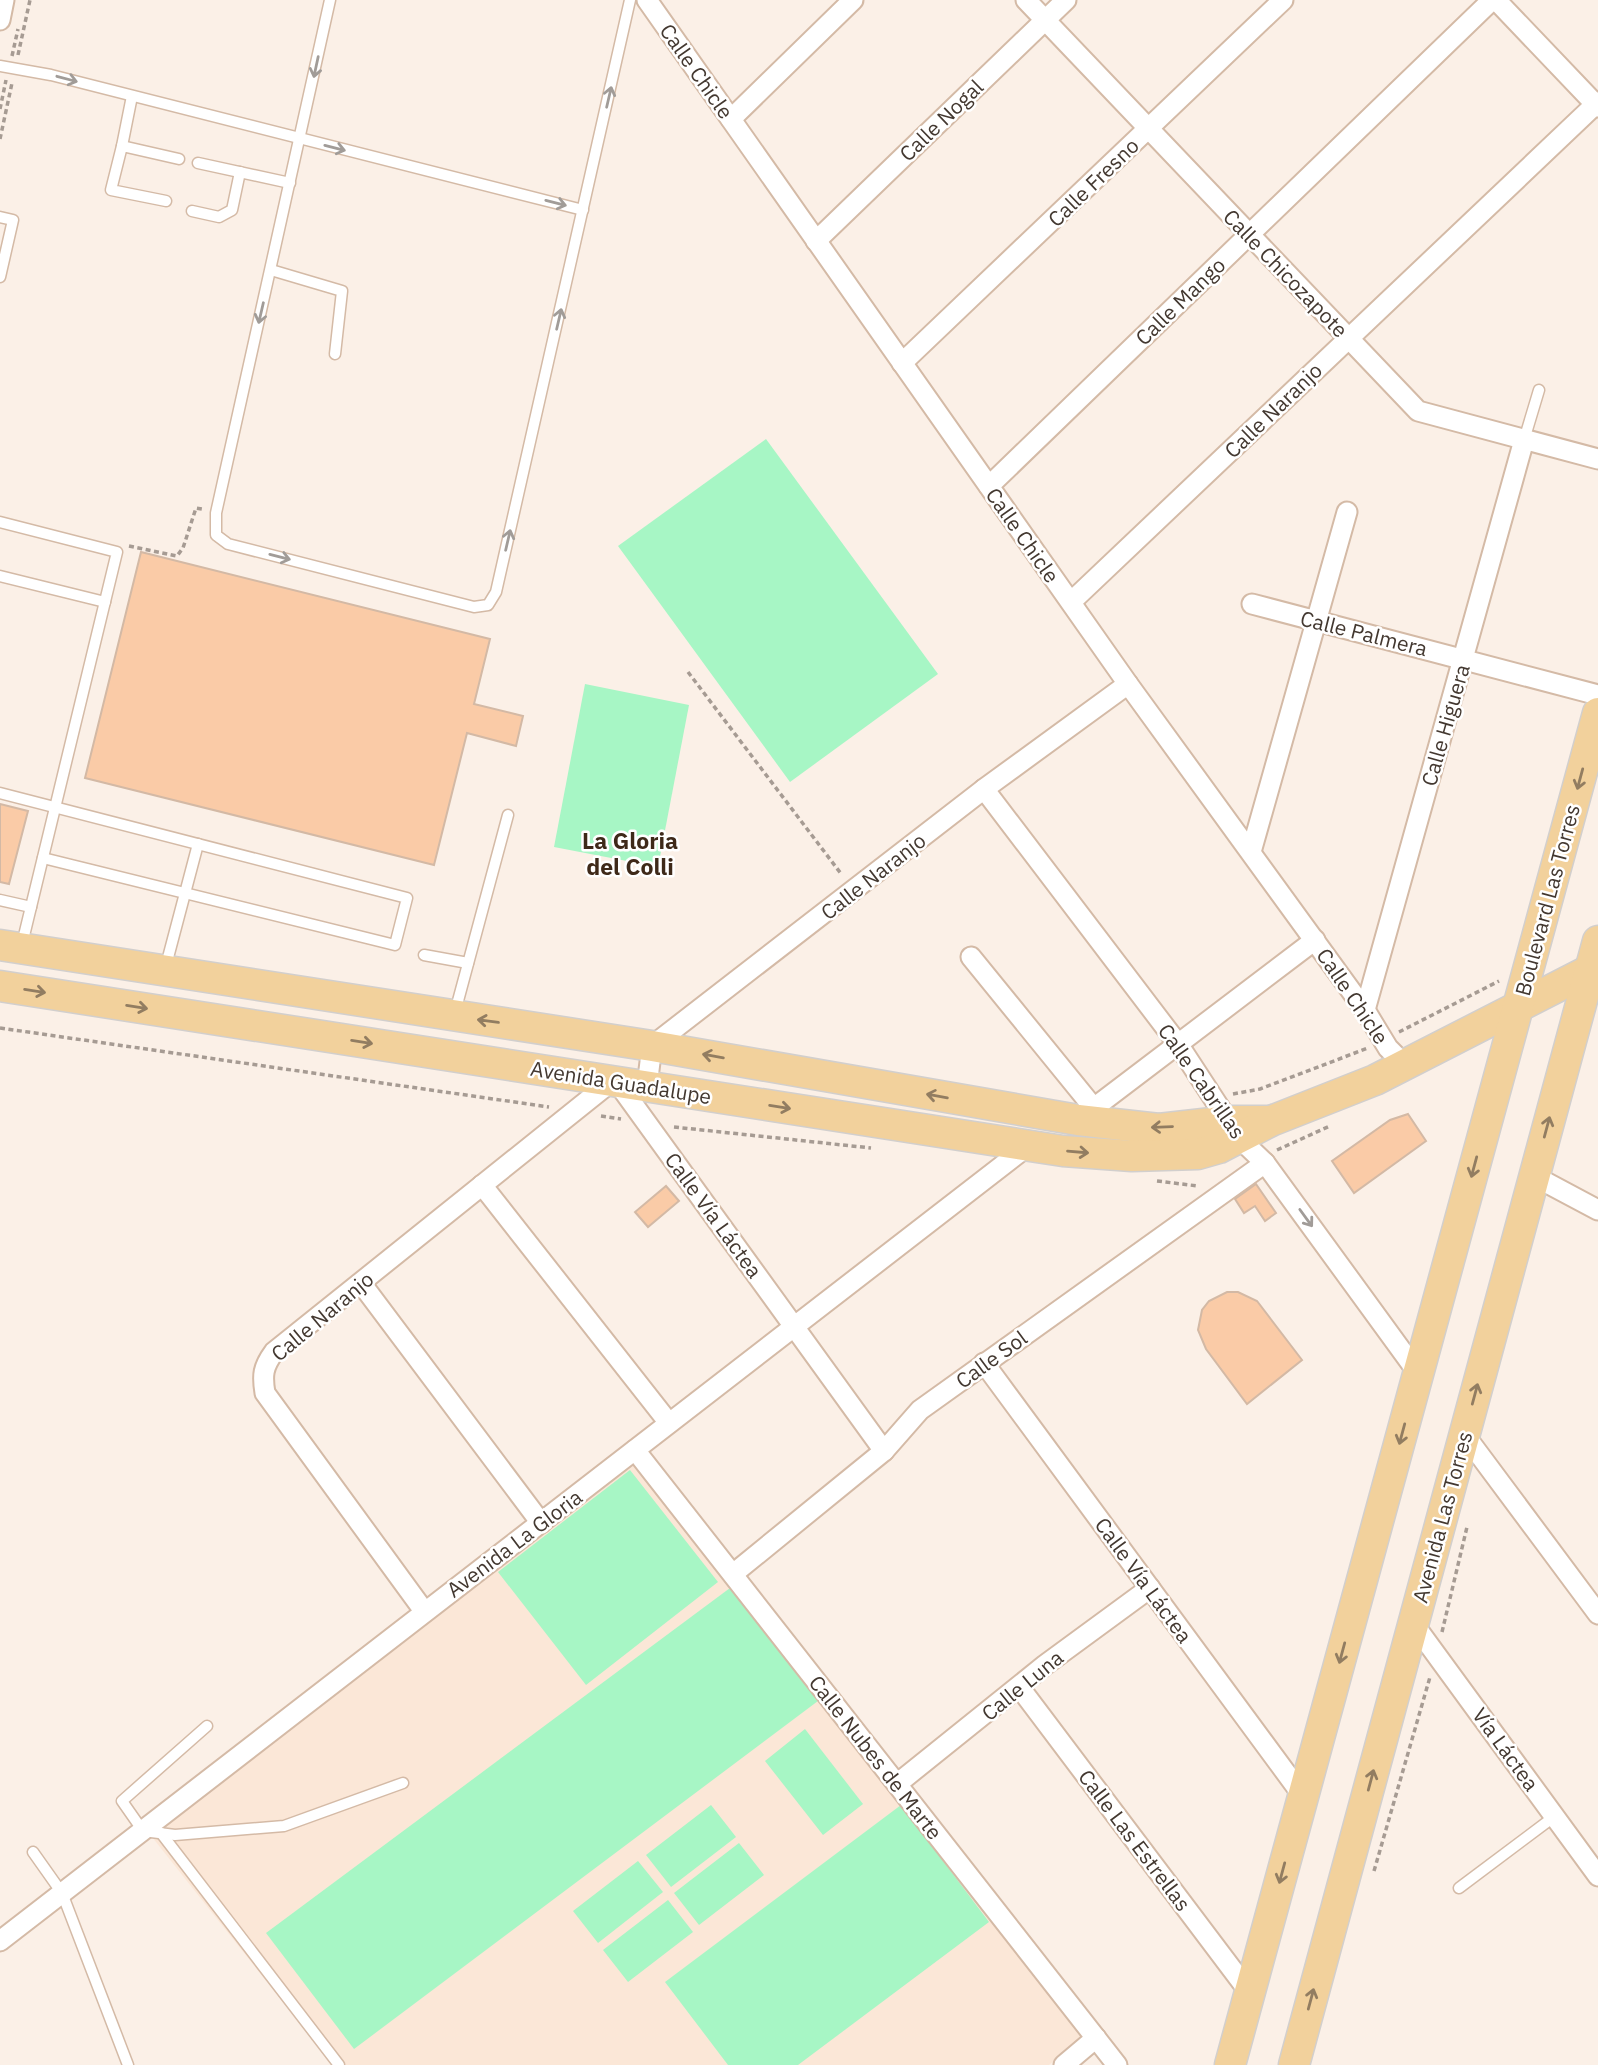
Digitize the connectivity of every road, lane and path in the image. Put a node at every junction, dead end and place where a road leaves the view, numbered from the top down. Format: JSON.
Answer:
{"nodes":[{"id":1,"x":4,"y":0,"type":"edge"},
{"id":2,"x":330,"y":0,"type":"edge"},
{"id":3,"x":630,"y":0,"type":"edge"},
{"id":4,"x":647,"y":0,"type":"edge"},
{"id":5,"x":853,"y":0,"type":"edge"},
{"id":6,"x":1026,"y":0,"type":"edge"},
{"id":7,"x":1066,"y":0,"type":"edge"},
{"id":8,"x":1283,"y":0,"type":"edge"},
{"id":9,"x":1494,"y":0,"type":"edge"},
{"id":10,"x":0,"y":20,"type":"edge"},
{"id":11,"x":1045,"y":20,"type":"junction"},
{"id":12,"x":0,"y":66,"type":"edge"},
{"id":13,"x":132,"y":96,"type":"junction"},
{"id":14,"x":1597,"y":105,"type":"edge"},
{"id":15,"x":731,"y":118,"type":"junction"},
{"id":16,"x":1148,"y":129,"type":"junction"},
{"id":17,"x":300,"y":139,"type":"junction"},
{"id":18,"x":122,"y":146,"type":"junction"},
{"id":19,"x":179,"y":159,"type":"dead end"},
{"id":20,"x":198,"y":163,"type":"dead end"},
{"id":21,"x":240,"y":172,"type":"junction"},
{"id":22,"x":290,"y":183,"type":"junction"},
{"id":23,"x":166,"y":201,"type":"dead end"},
{"id":24,"x":583,"y":210,"type":"junction"},
{"id":25,"x":192,"y":211,"type":"dead end"},
{"id":26,"x":0,"y":217,"type":"edge"},
{"id":27,"x":1249,"y":234,"type":"junction"},
{"id":28,"x":816,"y":241,"type":"junction"},
{"id":29,"x":271,"y":270,"type":"junction"},
{"id":30,"x":0,"y":277,"type":"edge"},
{"id":31,"x":1349,"y":338,"type":"junction"},
{"id":32,"x":335,"y":354,"type":"dead end"},
{"id":33,"x":902,"y":363,"type":"junction"},
{"id":34,"x":1539,"y":390,"type":"dead end"},
{"id":35,"x":1524,"y":440,"type":"junction"},
{"id":36,"x":1598,"y":459,"type":"edge"},
{"id":37,"x":989,"y":486,"type":"junction"},
{"id":38,"x":204,"y":509,"type":"dead end"},
{"id":39,"x":1347,"y":512,"type":"dead end"},
{"id":40,"x":0,"y":522,"type":"edge"},
{"id":41,"x":117,"y":552,"type":"junction"},
{"id":42,"x":0,"y":576,"type":"edge"},
{"id":43,"x":105,"y":602,"type":"junction"},
{"id":44,"x":1071,"y":602,"type":"junction"},
{"id":45,"x":1252,"y":604,"type":"dead end"},
{"id":46,"x":1316,"y":621,"type":"junction"},
{"id":47,"x":1464,"y":658,"type":"junction"},
{"id":48,"x":688,"y":672,"type":"dead end"},
{"id":49,"x":1128,"y":684,"type":"junction"},
{"id":50,"x":1598,"y":695,"type":"edge"},
{"id":51,"x":1598,"y":713,"type":"edge"},
{"id":52,"x":984,"y":789,"type":"junction"},
{"id":53,"x":0,"y":793,"type":"edge"},
{"id":54,"x":55,"y":808,"type":"junction"},
{"id":55,"x":508,"y":815,"type":"dead end"},
{"id":56,"x":198,"y":844,"type":"junction"},
{"id":57,"x":1251,"y":852,"type":"junction"},
{"id":58,"x":43,"y":858,"type":"junction"},
{"id":59,"x":854,"y":891,"type":"junction"},
{"id":60,"x":184,"y":893,"type":"junction"},
{"id":61,"x":0,"y":900,"type":"edge"},
{"id":62,"x":31,"y":907,"type":"junction"},
{"id":63,"x":1315,"y":940,"type":"junction"},
{"id":64,"x":1598,"y":941,"type":"edge"},
{"id":65,"x":11,"y":946,"type":"edge"},
{"id":66,"x":424,"y":955,"type":"dead end"},
{"id":67,"x":971,"y":957,"type":"dead end"},
{"id":68,"x":468,"y":963,"type":"junction"},
{"id":69,"x":1590,"y":970,"type":"junction"},
{"id":70,"x":165,"y":971,"type":"junction"},
{"id":71,"x":1504,"y":979,"type":"dead end"},
{"id":72,"x":0,"y":986,"type":"edge"},
{"id":73,"x":1518,"y":1007,"type":"junction"},
{"id":74,"x":1365,"y":1010,"type":"junction"},
{"id":75,"x":454,"y":1016,"type":"junction"},
{"id":76,"x":0,"y":1028,"type":"edge"},
{"id":77,"x":1383,"y":1040,"type":"junction"},
{"id":78,"x":1178,"y":1044,"type":"junction"},
{"id":79,"x":652,"y":1046,"type":"junction"},
{"id":80,"x":1405,"y":1065,"type":"junction"},
{"id":81,"x":615,"y":1081,"type":"junction"},
{"id":82,"x":647,"y":1086,"type":"junction"},
{"id":83,"x":575,"y":1111,"type":"junction"},
{"id":84,"x":1086,"y":1114,"type":"junction"},
{"id":85,"x":1228,"y":1119,"type":"junction"},
{"id":86,"x":1029,"y":1145,"type":"junction"},
{"id":87,"x":1265,"y":1163,"type":"junction"},
{"id":88,"x":1534,"y":1176,"type":"junction"},
{"id":89,"x":482,"y":1185,"type":"junction"},
{"id":90,"x":1598,"y":1210,"type":"edge"},
{"id":91,"x":361,"y":1283,"type":"junction"},
{"id":92,"x":794,"y":1327,"type":"junction"},
{"id":93,"x":984,"y":1363,"type":"junction"},
{"id":94,"x":1418,"y":1373,"type":"junction"},
{"id":95,"x":670,"y":1423,"type":"junction"},
{"id":96,"x":1464,"y":1434,"type":"junction"},
{"id":97,"x":635,"y":1450,"type":"junction"},
{"id":98,"x":884,"y":1451,"type":"junction"},
{"id":99,"x":541,"y":1523,"type":"junction"},
{"id":100,"x":733,"y":1574,"type":"junction"},
{"id":101,"x":1150,"y":1588,"type":"junction"},
{"id":102,"x":424,"y":1611,"type":"junction"},
{"id":103,"x":1598,"y":1613,"type":"edge"},
{"id":104,"x":1413,"y":1623,"type":"junction"},
{"id":105,"x":1020,"y":1688,"type":"junction"},
{"id":106,"x":207,"y":1726,"type":"dead end"},
{"id":107,"x":403,"y":1783,"type":"dead end"},
{"id":108,"x":897,"y":1784,"type":"junction"},
{"id":109,"x":1303,"y":1796,"type":"junction"},
{"id":110,"x":1555,"y":1816,"type":"junction"},
{"id":111,"x":152,"y":1832,"type":"junction"},
{"id":112,"x":33,"y":1853,"type":"dead end"},
{"id":113,"x":1598,"y":1875,"type":"edge"},
{"id":114,"x":1459,"y":1888,"type":"dead end"},
{"id":115,"x":62,"y":1893,"type":"junction"},
{"id":116,"x":0,"y":1941,"type":"edge"},
{"id":117,"x":1250,"y":1993,"type":"junction"},
{"id":118,"x":1096,"y":2038,"type":"junction"},
{"id":119,"x":128,"y":2065,"type":"edge"},
{"id":120,"x":339,"y":2065,"type":"edge"},
{"id":121,"x":1064,"y":2065,"type":"edge"},
{"id":122,"x":1117,"y":2065,"type":"edge"},
{"id":123,"x":1230,"y":2065,"type":"edge"},
{"id":124,"x":1294,"y":2065,"type":"edge"}],
"edges":[{"from":1,"to":10,"type":"street"},
{"from":2,"to":17,"type":"lane","one_way":true},
{"from":24,"to":3,"type":"lane","one_way":true},
{"from":4,"to":15,"type":"street","name":"Calle Chicle"},
{"from":5,"to":15,"type":"street"},
{"from":6,"to":11,"type":"street","name":"Calle Chicozapote"},
{"from":7,"to":11,"type":"street","name":"Calle Nogal"},
{"from":8,"to":16,"type":"street","name":"Calle Fresno"},
{"from":9,"to":14,"type":"street"},
{"from":9,"to":27,"type":"street","name":"Calle Mango"},
{"from":11,"to":16,"type":"street","name":"Calle Chicozapote"},
{"from":11,"to":28,"type":"street","name":"Calle Nogal"},
{"from":12,"to":13,"type":"lane","one_way":true},
{"from":13,"to":17,"type":"lane"},
{"from":13,"to":18,"type":"lane"},
{"from":14,"to":31,"type":"street","name":"Calle Naranjo"},
{"from":15,"to":28,"type":"street","name":"Calle Chicle"},
{"from":16,"to":27,"type":"street","name":"Calle Chicozapote"},
{"from":16,"to":33,"type":"street","name":"Calle Fresno"},
{"from":17,"to":22,"type":"lane"},
{"from":17,"to":24,"type":"lane","one_way":true},
{"from":18,"to":19,"type":"lane"},
{"from":18,"to":23,"type":"lane"},
{"from":20,"to":21,"type":"lane"},
{"from":21,"to":22,"type":"lane"},
{"from":21,"to":25,"type":"lane"},
{"from":22,"to":29,"type":"lane"},
{"from":29,"to":24,"type":"lane","one_way":true},
{"from":26,"to":30,"type":"lane"},
{"from":27,"to":31,"type":"street","name":"Calle Chicozapote"},
{"from":27,"to":37,"type":"street","name":"Calle Mango"},
{"from":28,"to":33,"type":"street","name":"Calle Chicle"},
{"from":29,"to":32,"type":"lane"},
{"from":31,"to":35,"type":"street","name":"Calle Chicozapote"},
{"from":31,"to":44,"type":"street","name":"Calle Naranjo"},
{"from":33,"to":37,"type":"street","name":"Calle Chicle"},
{"from":34,"to":35,"type":"lane"},
{"from":35,"to":36,"type":"street","name":"Calle Chicozapote"},
{"from":35,"to":47,"type":"street","name":"Calle Higuera"},
{"from":37,"to":44,"type":"street","name":"Calle Chicle"},
{"from":38,"to":41,"type":"path"},
{"from":39,"to":46,"type":"street"},
{"from":40,"to":41,"type":"lane"},
{"from":41,"to":43,"type":"lane"},
{"from":42,"to":43,"type":"lane"},
{"from":43,"to":54,"type":"lane"},
{"from":44,"to":49,"type":"street","name":"Calle Chicle"},
{"from":45,"to":46,"type":"street","name":"Calle Palmera"},
{"from":46,"to":47,"type":"street","name":"Calle Palmera"},
{"from":46,"to":57,"type":"street"},
{"from":47,"to":50,"type":"street","name":"Calle Palmera"},
{"from":47,"to":74,"type":"street","name":"Calle Higuera"},
{"from":48,"to":59,"type":"path"},
{"from":49,"to":52,"type":"street","name":"Calle Naranjo"},
{"from":49,"to":57,"type":"street","name":"Calle Chicle"},
{"from":51,"to":73,"type":"main road","name":"Boulevard Las Torres","one_way":true},
{"from":52,"to":59,"type":"street","name":"Calle Naranjo"},
{"from":52,"to":78,"type":"street","name":"Calle Cabrillas"},
{"from":53,"to":54,"type":"lane"},
{"from":54,"to":56,"type":"lane"},
{"from":54,"to":58,"type":"lane"},
{"from":55,"to":68,"type":"lane"},
{"from":56,"to":60,"type":"lane"},
{"from":56,"to":60,"type":"lane"},
{"from":57,"to":63,"type":"street","name":"Calle Chicle"},
{"from":58,"to":60,"type":"lane"},
{"from":58,"to":62,"type":"lane"},
{"from":59,"to":79,"type":"street","name":"Calle Naranjo"},
{"from":60,"to":70,"type":"lane"},
{"from":61,"to":62,"type":"lane"},
{"from":62,"to":65,"type":"lane"},
{"from":63,"to":74,"type":"street","name":"Calle Chicle"},
{"from":63,"to":78,"type":"street"},
{"from":64,"to":69,"type":"main road"},
{"from":65,"to":70,"type":"main road","name":"Avenida Guadalupe"},
{"from":66,"to":68,"type":"lane"},
{"from":67,"to":84,"type":"street"},
{"from":68,"to":75,"type":"lane"},
{"from":69,"to":73,"type":"main road"},
{"from":88,"to":69,"type":"main road","name":"Avenida Las Torres","one_way":true},
{"from":70,"to":75,"type":"main road","name":"Avenida Guadalupe"},
{"from":71,"to":77,"type":"path"},
{"from":72,"to":81,"type":"main road","name":"Avenida Guadalupe","one_way":true},
{"from":73,"to":80,"type":"main road"},
{"from":73,"to":94,"type":"main road","one_way":true},
{"from":74,"to":77,"type":"street","name":"Calle Chicle"},
{"from":79,"to":75,"type":"main road","name":"Avenida Guadalupe","one_way":true},
{"from":76,"to":83,"type":"path"},
{"from":77,"to":80,"type":"street","name":"Calle Chicle"},
{"from":77,"to":85,"type":"path"},
{"from":78,"to":84,"type":"street"},
{"from":78,"to":85,"type":"street","name":"Calle Cabrillas"},
{"from":79,"to":82,"type":"street"},
{"from":84,"to":79,"type":"main road","name":"Avenida Guadalupe","one_way":true},
{"from":80,"to":85,"type":"main road"},
{"from":81,"to":82,"type":"main road","name":"Avenida Guadalupe"},
{"from":81,"to":83,"type":"street","name":"Calle Naranjo"},
{"from":81,"to":92,"type":"street","name":"Calle Vía Láctea"},
{"from":82,"to":86,"type":"main road","name":"Avenida Guadalupe","one_way":true},
{"from":83,"to":89,"type":"street","name":"Calle Naranjo"},
{"from":85,"to":84,"type":"main road","name":"Avenida Guadalupe","one_way":true},
{"from":86,"to":85,"type":"main road","name":"Avenida Guadalupe","one_way":true},
{"from":85,"to":87,"type":"street","name":"Calle Cabrillas"},
{"from":86,"to":92,"type":"street","name":"Avenida La Gloria"},
{"from":87,"to":93,"type":"street","name":"Calle Sol"},
{"from":87,"to":94,"type":"street","name":"Calle Cabrillas","one_way":true},
{"from":88,"to":90,"type":"street"},
{"from":96,"to":88,"type":"main road","name":"Avenida Las Torres","one_way":true},
{"from":89,"to":91,"type":"street","name":"Calle Naranjo"},
{"from":89,"to":95,"type":"street"},
{"from":91,"to":99,"type":"street"},
{"from":91,"to":102,"type":"street","name":"Calle Naranjo"},
{"from":92,"to":95,"type":"street","name":"Avenida La Gloria"},
{"from":92,"to":98,"type":"street","name":"Calle Vía Láctea"},
{"from":93,"to":98,"type":"street","name":"Calle Sol"},
{"from":93,"to":101,"type":"street","name":"Calle Vía Láctea"},
{"from":94,"to":109,"type":"main road","one_way":true},
{"from":95,"to":97,"type":"street","name":"Avenida La Gloria"},
{"from":96,"to":103,"type":"street"},
{"from":96,"to":104,"type":"main road","name":"Avenida Las Torres"},
{"from":97,"to":99,"type":"street","name":"Avenida La Gloria"},
{"from":97,"to":100,"type":"street","name":"Calle Nubes de Marte"},
{"from":98,"to":100,"type":"street","name":"Calle Sol"},
{"from":99,"to":102,"type":"street","name":"Avenida La Gloria"},
{"from":100,"to":108,"type":"street","name":"Calle Nubes de Marte"},
{"from":101,"to":105,"type":"street","name":"Calle Luna"},
{"from":101,"to":109,"type":"street","name":"Calle Vía Láctea"},
{"from":102,"to":111,"type":"street","name":"Avenida La Gloria"},
{"from":104,"to":110,"type":"street","name":"Vía Láctea"},
{"from":124,"to":104,"type":"main road","name":"Avenida Las Torres","one_way":true},
{"from":105,"to":108,"type":"street","name":"Calle Luna"},
{"from":105,"to":117,"type":"street","name":"Calle Las Estrellas"},
{"from":106,"to":111,"type":"lane"},
{"from":107,"to":111,"type":"lane"},
{"from":108,"to":118,"type":"street","name":"Calle Nubes de Marte"},
{"from":109,"to":117,"type":"main road","one_way":true},
{"from":110,"to":113,"type":"street","name":"Vía Láctea"},
{"from":110,"to":114,"type":"lane"},
{"from":111,"to":115,"type":"street","name":"Avenida La Gloria"},
{"from":111,"to":120,"type":"lane"},
{"from":112,"to":115,"type":"lane"},
{"from":115,"to":116,"type":"street","name":"Avenida La Gloria"},
{"from":115,"to":119,"type":"lane"},
{"from":117,"to":123,"type":"main road"},
{"from":118,"to":121,"type":"street"},
{"from":118,"to":122,"type":"street","name":"Calle Nubes de Marte"}]}
